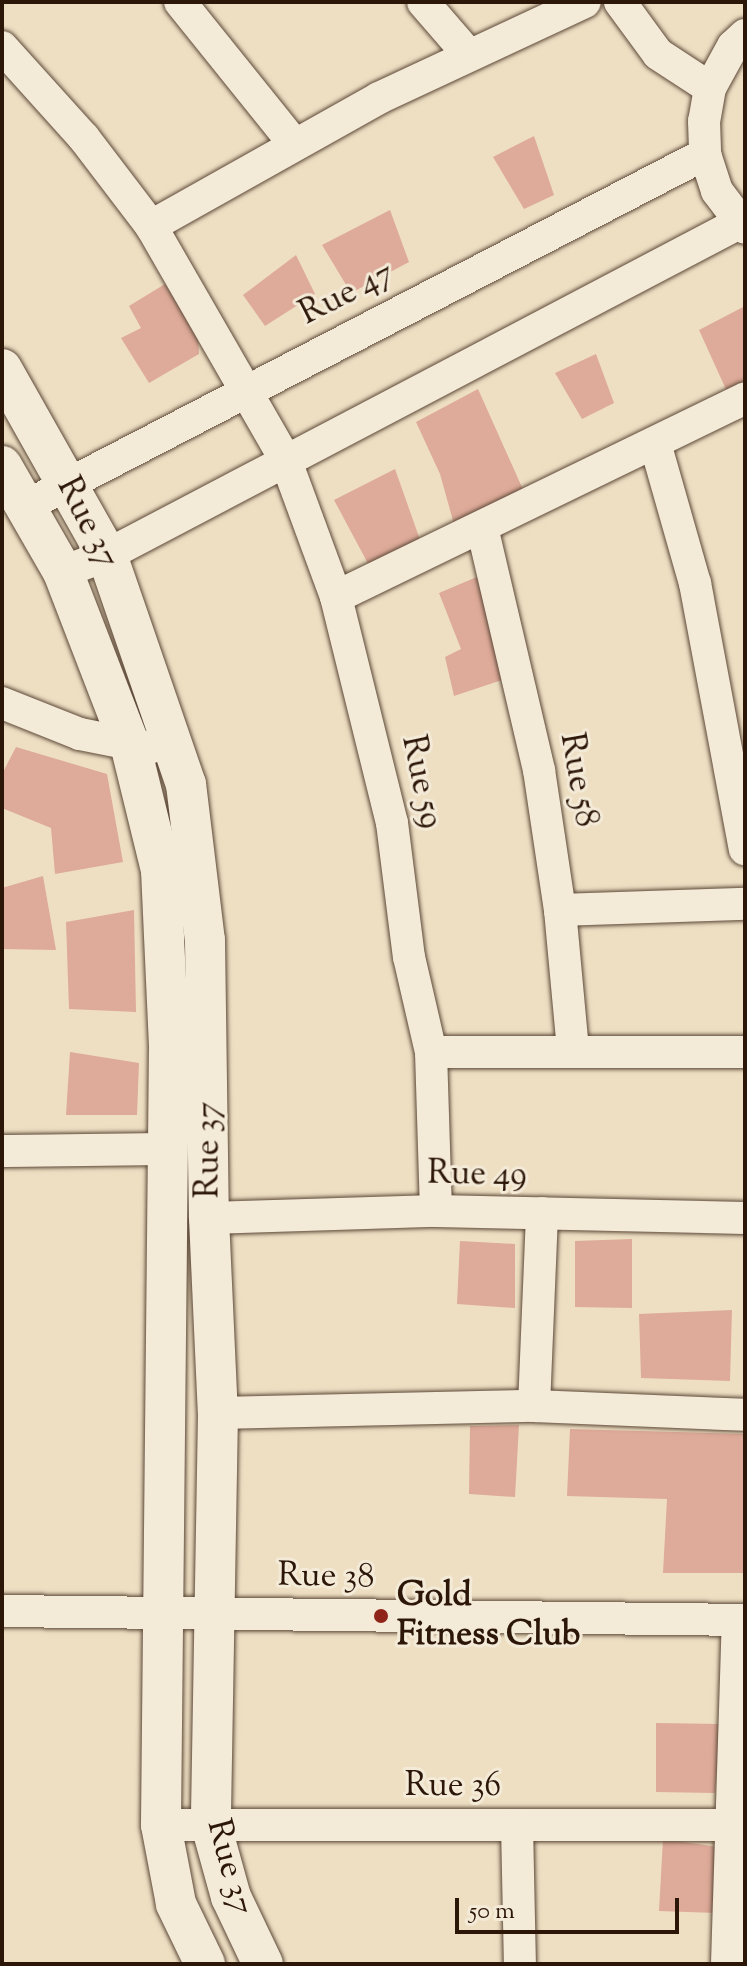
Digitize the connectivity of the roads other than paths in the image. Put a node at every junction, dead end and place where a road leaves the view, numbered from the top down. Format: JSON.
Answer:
{"nodes":[{"id":1,"x":180,"y":2,"type":"edge"},
{"id":2,"x":423,"y":2,"type":"edge"},
{"id":3,"x":585,"y":2,"type":"edge"},
{"id":4,"x":620,"y":2,"type":"edge"},
{"id":5,"x":745,"y":35,"type":"edge"},
{"id":6,"x":2,"y":47,"type":"edge"},
{"id":7,"x":468,"y":54,"type":"junction"},
{"id":8,"x":710,"y":88,"type":"junction"},
{"id":9,"x":294,"y":144,"type":"junction"},
{"id":10,"x":705,"y":154,"type":"junction"},
{"id":11,"x":742,"y":225,"type":"edge"},
{"id":12,"x":151,"y":226,"type":"junction"},
{"id":13,"x":2,"y":369,"type":"edge"},
{"id":14,"x":246,"y":389,"type":"junction"},
{"id":15,"x":745,"y":398,"type":"edge"},
{"id":16,"x":655,"y":443,"type":"junction"},
{"id":17,"x":286,"y":461,"type":"junction"},
{"id":18,"x":2,"y":466,"type":"edge"},
{"id":19,"x":69,"y":484,"type":"junction"},
{"id":20,"x":26,"y":506,"type":"junction"},
{"id":21,"x":482,"y":527,"type":"junction"},
{"id":22,"x":107,"y":555,"type":"junction"},
{"id":23,"x":63,"y":572,"type":"junction"},
{"id":24,"x":336,"y":597,"type":"junction"},
{"id":25,"x":2,"y":703,"type":"edge"},
{"id":26,"x":177,"y":747,"type":"junction"},
{"id":27,"x":131,"y":748,"type":"junction"},
{"id":28,"x":745,"y":849,"type":"edge"},
{"id":29,"x":745,"y":904,"type":"edge"},
{"id":30,"x":560,"y":910,"type":"junction"},
{"id":31,"x":573,"y":1051,"type":"junction"},
{"id":32,"x":431,"y":1052,"type":"junction"},
{"id":33,"x":745,"y":1052,"type":"edge"},
{"id":34,"x":167,"y":1149,"type":"junction"},
{"id":35,"x":2,"y":1151,"type":"edge"},
{"id":36,"x":436,"y":1211,"type":"junction"},
{"id":37,"x":542,"y":1213,"type":"junction"},
{"id":38,"x":209,"y":1218,"type":"junction"},
{"id":39,"x":745,"y":1218,"type":"edge"},
{"id":40,"x":534,"y":1406,"type":"junction"},
{"id":41,"x":218,"y":1413,"type":"junction"},
{"id":42,"x":745,"y":1415,"type":"edge"},
{"id":43,"x":2,"y":1611,"type":"edge"},
{"id":44,"x":165,"y":1614,"type":"junction"},
{"id":45,"x":216,"y":1614,"type":"junction"},
{"id":46,"x":741,"y":1620,"type":"edge"},
{"id":47,"x":161,"y":1825,"type":"junction"},
{"id":48,"x":211,"y":1825,"type":"junction"},
{"id":49,"x":517,"y":1825,"type":"junction"},
{"id":50,"x":738,"y":1825,"type":"edge"},
{"id":51,"x":205,"y":1964,"type":"edge"},
{"id":52,"x":263,"y":1964,"type":"edge"},
{"id":53,"x":520,"y":1964,"type":"edge"},
{"id":54,"x":727,"y":1964,"type":"edge"}],
"edges":[{"from":1,"to":9,"type":"street"},
{"from":2,"to":7,"type":"street"},
{"from":3,"to":7,"type":"street"},
{"from":4,"to":8,"type":"street"},
{"from":5,"to":8,"type":"street"},
{"from":6,"to":12,"type":"street","name":"Rue 59"},
{"from":7,"to":9,"type":"street"},
{"from":8,"to":10,"type":"street"},
{"from":9,"to":12,"type":"street"},
{"from":10,"to":11,"type":"street"},
{"from":10,"to":14,"type":"street","name":"Rue 47"},
{"from":11,"to":17,"type":"street"},
{"from":12,"to":14,"type":"street","name":"Rue 59"},
{"from":13,"to":19,"type":"street","name":"Rue 37"},
{"from":14,"to":17,"type":"street","name":"Rue 59"},
{"from":14,"to":19,"type":"street","name":"Rue 47"},
{"from":15,"to":16,"type":"street"},
{"from":16,"to":21,"type":"street"},
{"from":16,"to":28,"type":"street"},
{"from":17,"to":22,"type":"street"},
{"from":17,"to":24,"type":"street","name":"Rue 59"},
{"from":18,"to":20,"type":"street","name":"Rue 37"},
{"from":19,"to":20,"type":"street","name":"Rue 47"},
{"from":19,"to":22,"type":"street","name":"Rue 37"},
{"from":20,"to":23,"type":"street","name":"Rue 37"},
{"from":21,"to":24,"type":"street"},
{"from":21,"to":30,"type":"street","name":"Rue 58"},
{"from":22,"to":23,"type":"street"},
{"from":22,"to":26,"type":"street","name":"Rue 37"},
{"from":23,"to":27,"type":"street","name":"Rue 37"},
{"from":24,"to":32,"type":"street","name":"Rue 59"},
{"from":25,"to":27,"type":"street"},
{"from":26,"to":27,"type":"street"},
{"from":26,"to":38,"type":"street","name":"Rue 37"},
{"from":27,"to":34,"type":"street","name":"Rue 37"},
{"from":29,"to":30,"type":"street"},
{"from":30,"to":31,"type":"street","name":"Rue 58"},
{"from":31,"to":32,"type":"street"},
{"from":31,"to":33,"type":"street"},
{"from":32,"to":36,"type":"street","name":"Rue 59"},
{"from":34,"to":35,"type":"street"},
{"from":34,"to":44,"type":"street","name":"Rue 37"},
{"from":36,"to":37,"type":"street","name":"Rue 49"},
{"from":36,"to":38,"type":"street","name":"Rue 49"},
{"from":37,"to":39,"type":"street","name":"Rue 49"},
{"from":37,"to":40,"type":"street"},
{"from":38,"to":41,"type":"street","name":"Rue 37"},
{"from":40,"to":41,"type":"street"},
{"from":40,"to":42,"type":"street"},
{"from":41,"to":45,"type":"street","name":"Rue 37"},
{"from":43,"to":44,"type":"street","name":"Rue 38"},
{"from":44,"to":45,"type":"street","name":"Rue 38"},
{"from":44,"to":47,"type":"street","name":"Rue 37"},
{"from":45,"to":46,"type":"street","name":"Rue 38"},
{"from":45,"to":48,"type":"street","name":"Rue 37"},
{"from":46,"to":50,"type":"street"},
{"from":47,"to":48,"type":"street","name":"Rue 36"},
{"from":47,"to":51,"type":"street","name":"Rue 37"},
{"from":48,"to":49,"type":"street","name":"Rue 36"},
{"from":48,"to":52,"type":"street","name":"Rue 37"},
{"from":49,"to":50,"type":"street","name":"Rue 36"},
{"from":49,"to":53,"type":"street"},
{"from":50,"to":54,"type":"street"}]}
